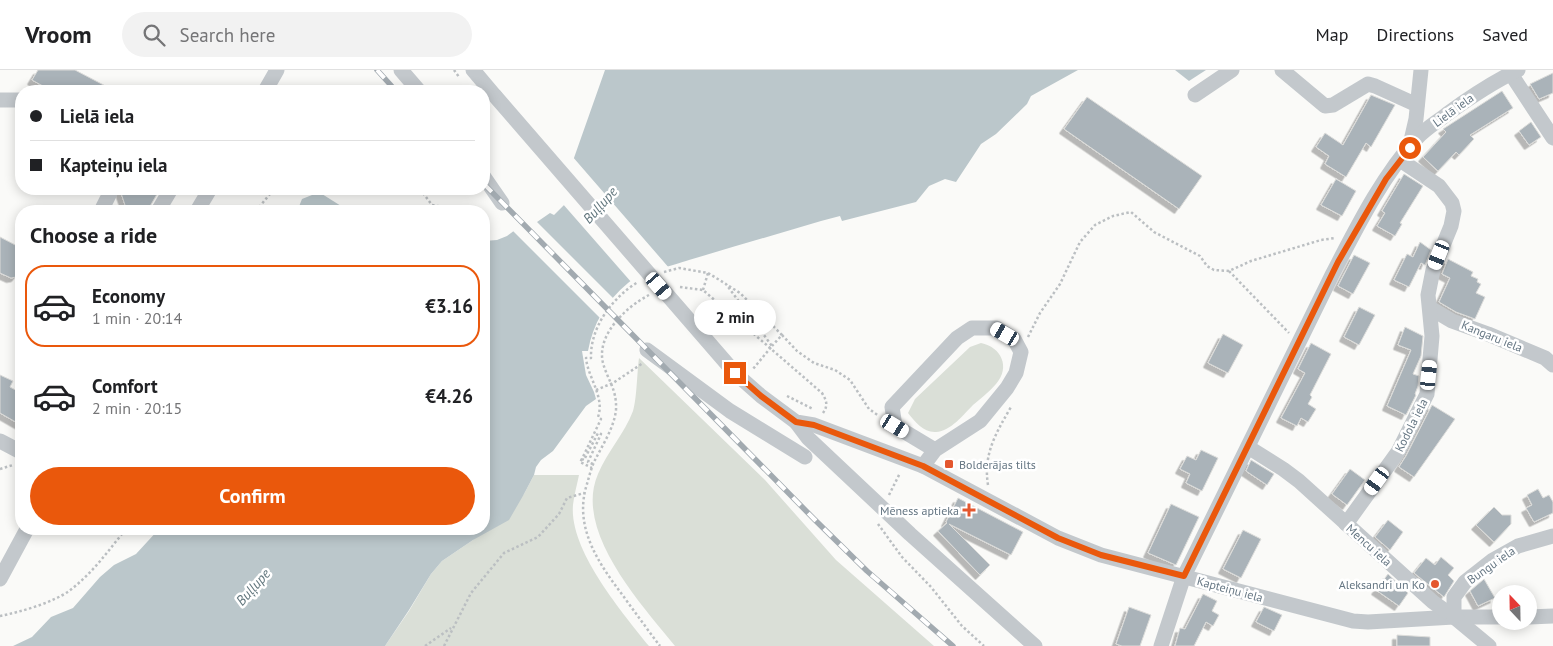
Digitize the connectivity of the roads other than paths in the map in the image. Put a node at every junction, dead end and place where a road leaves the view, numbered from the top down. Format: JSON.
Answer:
{"nodes":[{"id":1,"x":277,"y":70,"type":"edge"},
{"id":2,"x":401,"y":70,"type":"edge"},
{"id":3,"x":473,"y":70,"type":"edge"},
{"id":4,"x":1232,"y":70,"type":"edge"},
{"id":5,"x":1282,"y":70,"type":"edge"},
{"id":6,"x":1421,"y":70,"type":"edge"},
{"id":7,"x":1514,"y":72,"type":"edge"},
{"id":8,"x":268,"y":85,"type":"edge"},
{"id":9,"x":414,"y":85,"type":"edge"},
{"id":10,"x":486,"y":85,"type":"edge"},
{"id":11,"x":490,"y":90,"type":"edge"},
{"id":12,"x":1195,"y":95,"type":"dead end"},
{"id":13,"x":0,"y":100,"type":"edge"},
{"id":14,"x":15,"y":100,"type":"edge"},
{"id":15,"x":1417,"y":105,"type":"junction"},
{"id":16,"x":1553,"y":138,"type":"edge"},
{"id":17,"x":1410,"y":148,"type":"junction"},
{"id":18,"x":1400,"y":160,"type":"junction"},
{"id":19,"x":490,"y":185,"type":"edge"},
{"id":20,"x":502,"y":202,"type":"dead end"},
{"id":21,"x":1430,"y":308,"type":"junction"},
{"id":22,"x":648,"y":355,"type":"road end"},
{"id":23,"x":1553,"y":365,"type":"edge"},
{"id":24,"x":796,"y":422,"type":"junction"},
{"id":25,"x":0,"y":441,"type":"edge"},
{"id":26,"x":1248,"y":446,"type":"junction"},
{"id":27,"x":935,"y":450,"type":"junction"},
{"id":28,"x":15,"y":455,"type":"edge"},
{"id":29,"x":805,"y":457,"type":"dead end"},
{"id":30,"x":923,"y":466,"type":"junction"},
{"id":31,"x":1346,"y":524,"type":"junction"},
{"id":32,"x":24,"y":535,"type":"edge"},
{"id":33,"x":1553,"y":536,"type":"edge"},
{"id":34,"x":1184,"y":576,"type":"junction"},
{"id":35,"x":0,"y":579,"type":"edge"},
{"id":36,"x":1538,"y":616,"type":"edge"},
{"id":37,"x":1553,"y":616,"type":"edge"},
{"id":38,"x":1454,"y":617,"type":"junction"},
{"id":39,"x":1492,"y":617,"type":"edge"},
{"id":40,"x":1035,"y":646,"type":"edge"},
{"id":41,"x":1161,"y":646,"type":"edge"},
{"id":42,"x":1489,"y":646,"type":"edge"}],
"edges":[{"from":1,"to":8,"type":"street"},
{"from":2,"to":9,"type":"street"},
{"from":3,"to":10,"type":"street","name":"Kapteiņu iela","bridge":true},
{"from":4,"to":12,"type":"street"},
{"from":5,"to":15,"type":"street"},
{"from":6,"to":15,"type":"street"},
{"from":7,"to":16,"type":"street"},
{"from":7,"to":17,"type":"street","name":"Lielā iela"},
{"from":11,"to":24,"type":"street","name":"Kapteiņu iela","bridge":true},
{"from":13,"to":14,"type":"street"},
{"from":15,"to":17,"type":"street"},
{"from":17,"to":18,"type":"street","name":"Lielā iela"},
{"from":18,"to":21,"type":"street","name":"Kodola iela"},
{"from":18,"to":26,"type":"street","name":"Lielā iela"},
{"from":19,"to":20,"type":"street"},
{"from":21,"to":23,"type":"street","name":"Kangaru iela"},
{"from":21,"to":31,"type":"street","name":"Kodola iela"},
{"from":22,"to":29,"type":"street"},
{"from":24,"to":30,"type":"street","name":"Kapteiņu iela"},
{"from":24,"to":40,"type":"street"},
{"from":25,"to":28,"type":"street"},
{"from":26,"to":31,"type":"street","name":"Mencu iela"},
{"from":26,"to":34,"type":"street","name":"Lielā iela"},
{"from":27,"to":27,"type":"street"},
{"from":27,"to":30,"type":"street"},
{"from":30,"to":34,"type":"street","name":"Kapteiņu iela"},
{"from":31,"to":38,"type":"street","name":"Mencu iela"},
{"from":32,"to":35,"type":"street"},
{"from":33,"to":38,"type":"street","name":"Bungu iela"},
{"from":34,"to":38,"type":"street","name":"Kapteiņu iela"},
{"from":34,"to":41,"type":"street","name":"Lielā iela"},
{"from":36,"to":37,"type":"street"},
{"from":38,"to":39,"type":"street","name":"Kapteiņu iela"},
{"from":38,"to":42,"type":"street","name":"Mencu iela"}]}
